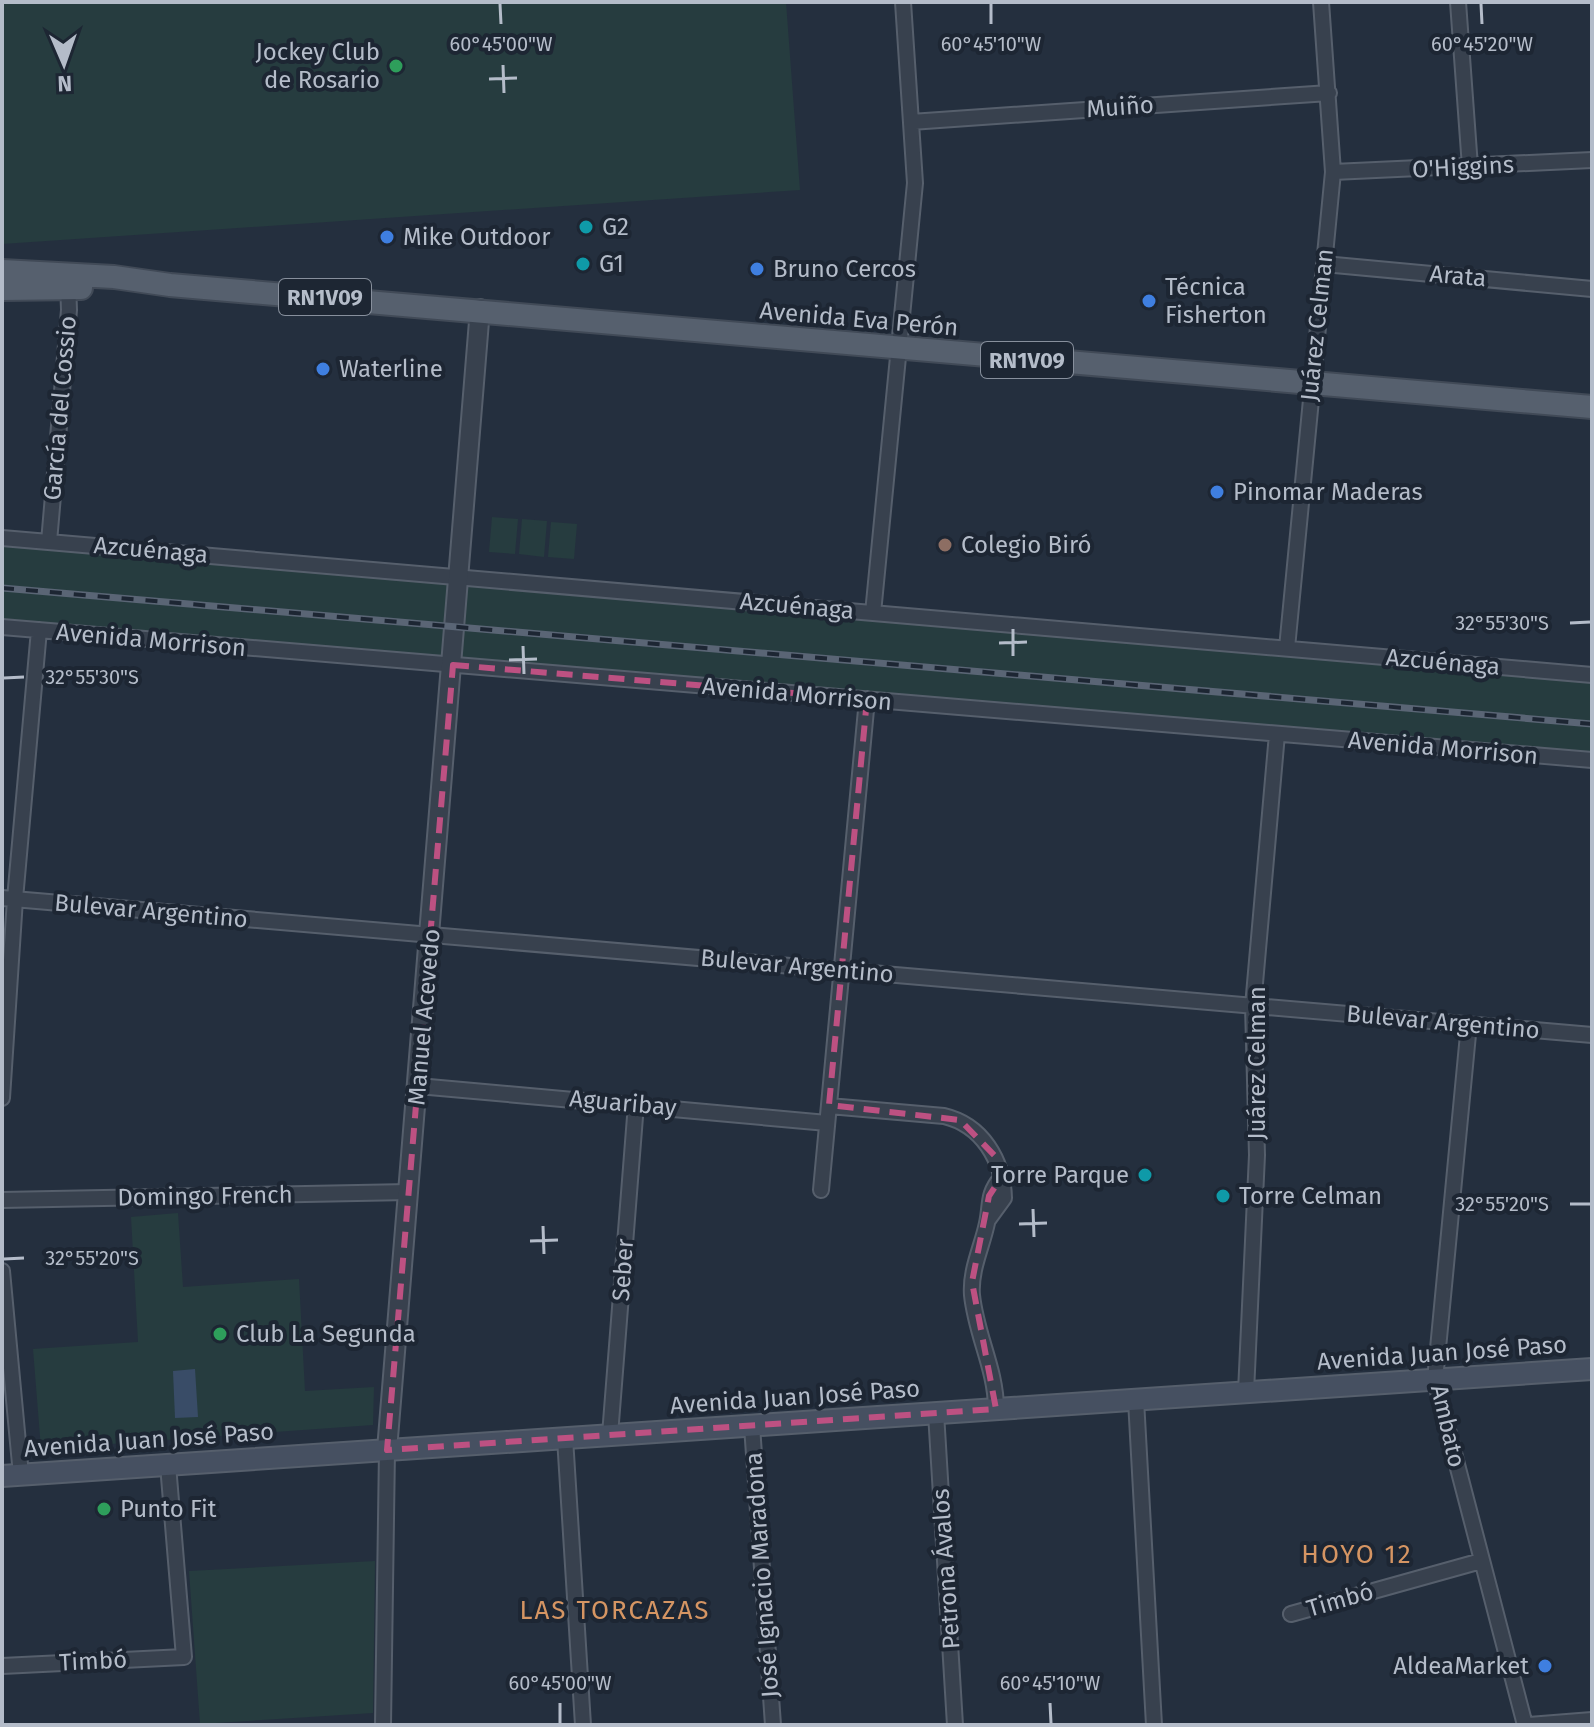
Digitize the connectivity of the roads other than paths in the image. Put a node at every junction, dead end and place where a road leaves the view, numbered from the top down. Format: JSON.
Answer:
{"nodes":[{"id":1,"x":903,"y":2,"type":"edge"},
{"id":2,"x":1321,"y":2,"type":"edge"},
{"id":3,"x":1458,"y":2,"type":"edge"},
{"id":4,"x":1329,"y":93,"type":"junction"},
{"id":5,"x":911,"y":122,"type":"junction"},
{"id":6,"x":1592,"y":160,"type":"edge"},
{"id":7,"x":1470,"y":167,"type":"junction"},
{"id":8,"x":1333,"y":172,"type":"junction"},
{"id":9,"x":1324,"y":264,"type":"junction"},
{"id":10,"x":2,"y":271,"type":"edge"},
{"id":11,"x":67,"y":281,"type":"junction"},
{"id":12,"x":2,"y":289,"type":"edge"},
{"id":13,"x":1592,"y":289,"type":"edge"},
{"id":14,"x":480,"y":309,"type":"junction"},
{"id":15,"x":898,"y":349,"type":"junction"},
{"id":16,"x":1311,"y":384,"type":"junction"},
{"id":17,"x":1592,"y":407,"type":"edge"},
{"id":18,"x":2,"y":538,"type":"edge"},
{"id":19,"x":49,"y":542,"type":"junction"},
{"id":20,"x":460,"y":577,"type":"junction"},
{"id":21,"x":873,"y":613,"type":"junction"},
{"id":22,"x":2,"y":627,"type":"edge"},
{"id":23,"x":39,"y":630,"type":"junction"},
{"id":24,"x":1287,"y":648,"type":"junction"},
{"id":25,"x":453,"y":665,"type":"junction"},
{"id":26,"x":1592,"y":675,"type":"edge"},
{"id":27,"x":867,"y":699,"type":"junction"},
{"id":28,"x":1277,"y":734,"type":"junction"},
{"id":29,"x":1592,"y":760,"type":"edge"},
{"id":30,"x":8,"y":899,"type":"edge"},
{"id":31,"x":431,"y":935,"type":"junction"},
{"id":32,"x":842,"y":970,"type":"junction"},
{"id":33,"x":1253,"y":1006,"type":"junction"},
{"id":34,"x":1469,"y":1024,"type":"junction"},
{"id":35,"x":1592,"y":1035,"type":"edge"},
{"id":36,"x":418,"y":1086,"type":"junction"},
{"id":37,"x":2,"y":1098,"type":"edge"},
{"id":38,"x":636,"y":1104,"type":"junction"},
{"id":39,"x":829,"y":1106,"type":"junction"},
{"id":40,"x":827,"y":1123,"type":"junction"},
{"id":41,"x":821,"y":1190,"type":"dead end"},
{"id":42,"x":409,"y":1192,"type":"junction"},
{"id":43,"x":2,"y":1200,"type":"edge"},
{"id":44,"x":2,"y":1271,"type":"edge"},
{"id":45,"x":1592,"y":1369,"type":"edge"},
{"id":46,"x":1435,"y":1380,"type":"junction"},
{"id":47,"x":1246,"y":1392,"type":"junction"},
{"id":48,"x":1136,"y":1400,"type":"junction"},
{"id":49,"x":996,"y":1409,"type":"junction"},
{"id":50,"x":936,"y":1413,"type":"junction"},
{"id":51,"x":752,"y":1426,"type":"junction"},
{"id":52,"x":610,"y":1435,"type":"junction"},
{"id":53,"x":565,"y":1438,"type":"junction"},
{"id":54,"x":387,"y":1450,"type":"junction"},
{"id":55,"x":168,"y":1465,"type":"junction"},
{"id":56,"x":12,"y":1476,"type":"edge"},
{"id":57,"x":1481,"y":1561,"type":"junction"},
{"id":58,"x":1291,"y":1614,"type":"dead end"},
{"id":59,"x":2,"y":1666,"type":"edge"},
{"id":60,"x":1592,"y":1720,"type":"edge"},
{"id":61,"x":383,"y":1725,"type":"edge"},
{"id":62,"x":583,"y":1725,"type":"edge"},
{"id":63,"x":773,"y":1725,"type":"edge"},
{"id":64,"x":955,"y":1725,"type":"edge"},
{"id":65,"x":1154,"y":1725,"type":"edge"},
{"id":66,"x":1527,"y":1725,"type":"edge"}],
"edges":[{"from":1,"to":5,"type":"street"},
{"from":2,"to":4,"type":"street","name":"Juárez Celman"},
{"from":3,"to":7,"type":"street"},
{"from":4,"to":5,"type":"street","name":"Muiño"},
{"from":4,"to":8,"type":"street","name":"Juárez Celman"},
{"from":5,"to":15,"type":"street"},
{"from":6,"to":7,"type":"street","name":"O'Higgins"},
{"from":7,"to":8,"type":"street","name":"O'Higgins"},
{"from":8,"to":9,"type":"street","name":"Juárez Celman"},
{"from":9,"to":13,"type":"street","name":"Arata"},
{"from":9,"to":16,"type":"street","name":"Juárez Celman"},
{"from":10,"to":11,"type":"main road","name":"Avenida Eva Perón","number":"RN1V09"},
{"from":11,"to":12,"type":"main road","name":"Avenida Eva Perón","number":"RN1V09"},
{"from":11,"to":14,"type":"main road","name":"Avenida Eva Perón","number":"RN1V09"},
{"from":11,"to":19,"type":"street","name":"García del Cossio"},
{"from":14,"to":15,"type":"main road","name":"Avenida Eva Perón","number":"RN1V09"},
{"from":14,"to":20,"type":"street","name":"Manuel Acevedo"},
{"from":15,"to":16,"type":"main road","name":"Avenida Eva Perón","number":"RN1V09"},
{"from":15,"to":21,"type":"street"},
{"from":16,"to":17,"type":"main road","name":"Avenida Eva Perón","number":"RN1V09"},
{"from":16,"to":24,"type":"street","name":"Juárez Celman"},
{"from":18,"to":19,"type":"street","name":"Azcuénaga"},
{"from":19,"to":20,"type":"street","name":"Azcuénaga"},
{"from":20,"to":21,"type":"street","name":"Azcuénaga"},
{"from":20,"to":25,"type":"street","name":"Manuel Acevedo"},
{"from":21,"to":24,"type":"street","name":"Azcuénaga"},
{"from":22,"to":23,"type":"street","name":"Avenida Morrison"},
{"from":23,"to":25,"type":"street","name":"Avenida Morrison"},
{"from":23,"to":30,"type":"street"},
{"from":24,"to":26,"type":"street","name":"Azcuénaga"},
{"from":25,"to":27,"type":"street","name":"Avenida Morrison"},
{"from":25,"to":31,"type":"street","name":"Manuel Acevedo"},
{"from":27,"to":28,"type":"street","name":"Avenida Morrison"},
{"from":27,"to":32,"type":"street"},
{"from":28,"to":29,"type":"street","name":"Avenida Morrison"},
{"from":28,"to":33,"type":"street","name":"Juárez Celman"},
{"from":30,"to":31,"type":"street","name":"Bulevar Argentino"},
{"from":30,"to":37,"type":"street"},
{"from":31,"to":32,"type":"street","name":"Bulevar Argentino"},
{"from":31,"to":36,"type":"street","name":"Manuel Acevedo"},
{"from":32,"to":33,"type":"street","name":"Bulevar Argentino"},
{"from":32,"to":39,"type":"street"},
{"from":33,"to":34,"type":"street","name":"Bulevar Argentino"},
{"from":33,"to":47,"type":"street","name":"Juárez Celman"},
{"from":34,"to":35,"type":"street","name":"Bulevar Argentino"},
{"from":34,"to":46,"type":"street","name":"Ambato"},
{"from":36,"to":38,"type":"street","name":"Aguaribay"},
{"from":36,"to":42,"type":"street","name":"Manuel Acevedo"},
{"from":38,"to":40,"type":"street","name":"Aguaribay"},
{"from":38,"to":52,"type":"street","name":"Seber"},
{"from":39,"to":40,"type":"street"},
{"from":39,"to":49,"type":"street"},
{"from":40,"to":41,"type":"street"},
{"from":42,"to":43,"type":"street","name":"Domingo French"},
{"from":42,"to":54,"type":"street","name":"Manuel Acevedo"},
{"from":44,"to":56,"type":"street"},
{"from":45,"to":46,"type":"main road","name":"Avenida Juan José Paso"},
{"from":46,"to":47,"type":"main road","name":"Avenida Juan José Paso"},
{"from":46,"to":57,"type":"street","name":"Ambato"},
{"from":47,"to":48,"type":"main road","name":"Avenida Juan José Paso"},
{"from":48,"to":49,"type":"main road","name":"Avenida Juan José Paso"},
{"from":48,"to":65,"type":"street"},
{"from":49,"to":50,"type":"main road","name":"Avenida Juan José Paso"},
{"from":50,"to":51,"type":"main road","name":"Avenida Juan José Paso"},
{"from":50,"to":64,"type":"street","name":"Petrona Ávalos"},
{"from":51,"to":52,"type":"main road","name":"Avenida Juan José Paso"},
{"from":51,"to":63,"type":"street","name":"José Ignacio Maradona"},
{"from":52,"to":53,"type":"main road","name":"Avenida Juan José Paso"},
{"from":53,"to":54,"type":"main road","name":"Avenida Juan José Paso"},
{"from":53,"to":62,"type":"street"},
{"from":54,"to":55,"type":"main road","name":"Avenida Juan José Paso"},
{"from":54,"to":61,"type":"street","name":"Manuel Acevedo"},
{"from":55,"to":56,"type":"main road","name":"Avenida Juan José Paso"},
{"from":55,"to":59,"type":"street","name":"Timbó"},
{"from":57,"to":58,"type":"street","name":"Timbó"},
{"from":57,"to":66,"type":"street","name":"Ambato"},
{"from":60,"to":66,"type":"street"}]}
